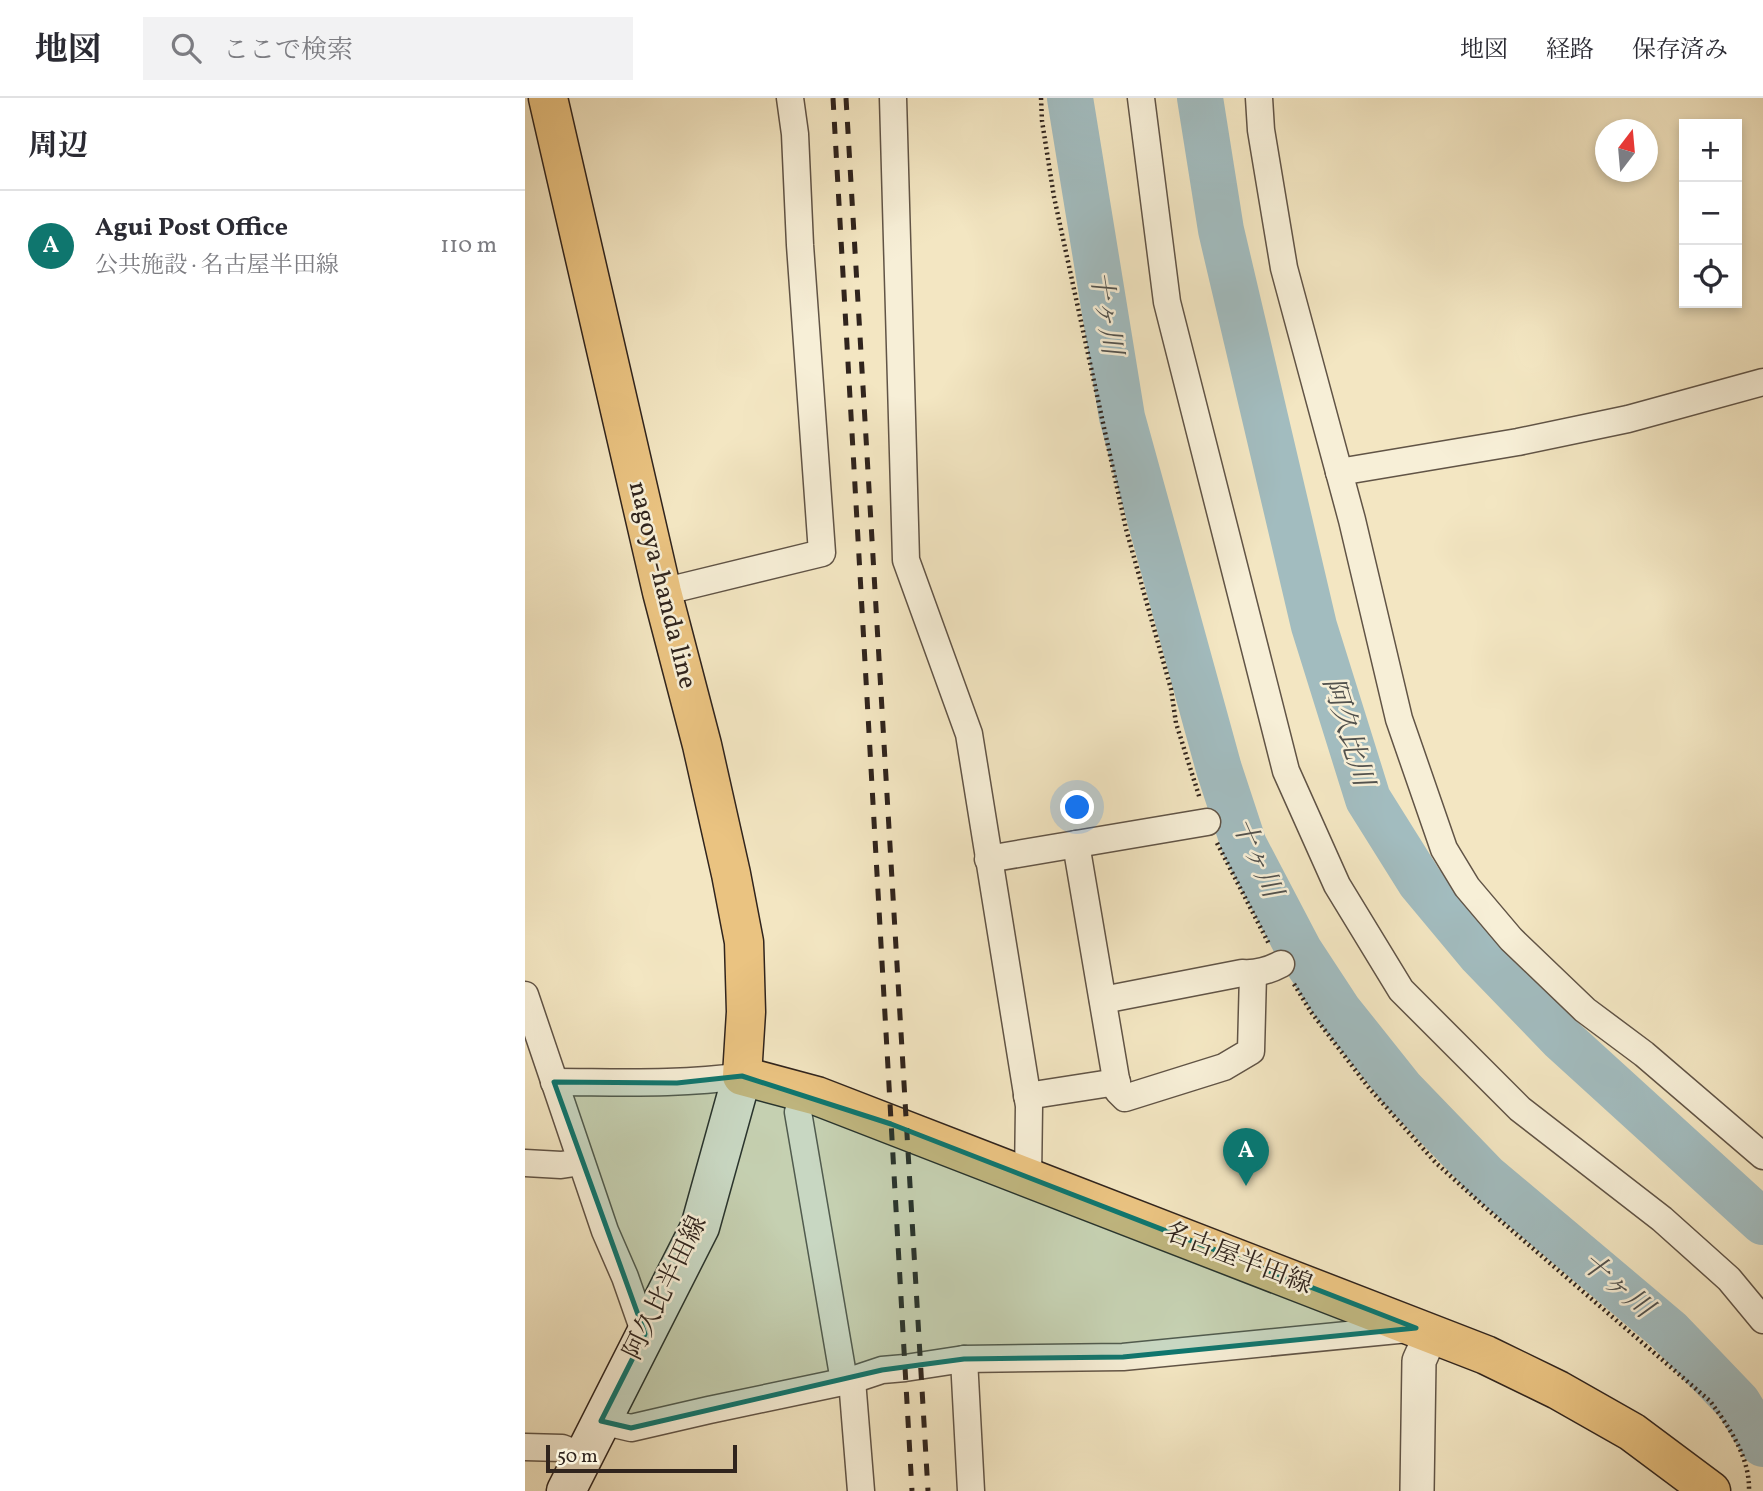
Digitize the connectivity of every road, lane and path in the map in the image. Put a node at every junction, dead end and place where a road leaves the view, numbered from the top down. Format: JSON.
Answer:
{"nodes":[{"id":1,"x":548,"y":98,"type":"edge"},
{"id":2,"x":790,"y":98,"type":"edge"},
{"id":3,"x":893,"y":98,"type":"edge"},
{"id":4,"x":1141,"y":98,"type":"edge"},
{"id":5,"x":1259,"y":98,"type":"edge"},
{"id":6,"x":1763,"y":382,"type":"edge"},
{"id":7,"x":1339,"y":472,"type":"junction"},
{"id":8,"x":662,"y":592,"type":"junction"},
{"id":9,"x":1207,"y":822,"type":"dead end"},
{"id":10,"x":1076,"y":845,"type":"junction"},
{"id":11,"x":988,"y":859,"type":"junction"},
{"id":12,"x":1281,"y":964,"type":"dead end"},
{"id":13,"x":1253,"y":974,"type":"junction"},
{"id":14,"x":525,"y":995,"type":"edge"},
{"id":15,"x":1103,"y":1000,"type":"junction"},
{"id":16,"x":742,"y":1076,"type":"junction"},
{"id":17,"x":554,"y":1082,"type":"junction"},
{"id":18,"x":1117,"y":1082,"type":"junction"},
{"id":19,"x":805,"y":1093,"type":"junction"},
{"id":20,"x":1027,"y":1096,"type":"junction"},
{"id":21,"x":1763,"y":1156,"type":"edge"},
{"id":22,"x":580,"y":1162,"type":"junction"},
{"id":23,"x":525,"y":1163,"type":"edge"},
{"id":24,"x":1028,"y":1179,"type":"junction"},
{"id":25,"x":1763,"y":1320,"type":"edge"},
{"id":26,"x":1424,"y":1331,"type":"junction"},
{"id":27,"x":645,"y":1334,"type":"junction"},
{"id":28,"x":964,"y":1359,"type":"junction"},
{"id":29,"x":848,"y":1381,"type":"junction"},
{"id":30,"x":601,"y":1421,"type":"junction"},
{"id":31,"x":525,"y":1447,"type":"edge"},
{"id":32,"x":583,"y":1456,"type":"junction"},
{"id":33,"x":566,"y":1491,"type":"edge"},
{"id":34,"x":861,"y":1491,"type":"edge"},
{"id":35,"x":971,"y":1491,"type":"edge"},
{"id":36,"x":1417,"y":1491,"type":"edge"},
{"id":37,"x":1711,"y":1491,"type":"edge"}],
"edges":[{"from":1,"to":8,"type":"main road","name":"nagoya-handa line"},
{"from":2,"to":8,"type":"street"},
{"from":3,"to":11,"type":"street"},
{"from":4,"to":25,"type":"street"},
{"from":5,"to":7,"type":"street"},
{"from":6,"to":7,"type":"street"},
{"from":7,"to":21,"type":"street"},
{"from":8,"to":16,"type":"main road","name":"nagoya-handa line"},
{"from":9,"to":10,"type":"street"},
{"from":10,"to":11,"type":"street"},
{"from":10,"to":15,"type":"street"},
{"from":11,"to":20,"type":"street"},
{"from":12,"to":13,"type":"street"},
{"from":13,"to":15,"type":"street"},
{"from":13,"to":18,"type":"street"},
{"from":14,"to":17,"type":"street"},
{"from":15,"to":18,"type":"street"},
{"from":16,"to":17,"type":"street"},
{"from":16,"to":19,"type":"main road","name":"名古屋半田線"},
{"from":16,"to":27,"type":"main road","name":"阿久比半田線"},
{"from":17,"to":22,"type":"street"},
{"from":18,"to":20,"type":"street"},
{"from":19,"to":24,"type":"main road","name":"名古屋半田線"},
{"from":19,"to":29,"type":"street"},
{"from":20,"to":24,"type":"street"},
{"from":22,"to":23,"type":"street"},
{"from":22,"to":27,"type":"street"},
{"from":24,"to":26,"type":"main road","name":"名古屋半田線"},
{"from":26,"to":28,"type":"street"},
{"from":26,"to":36,"type":"street"},
{"from":26,"to":37,"type":"main road","name":"名古屋半田線"},
{"from":27,"to":30,"type":"main road","name":"阿久比半田線"},
{"from":28,"to":29,"type":"street"},
{"from":28,"to":35,"type":"street"},
{"from":29,"to":30,"type":"street"},
{"from":29,"to":34,"type":"street"},
{"from":30,"to":32,"type":"main road","name":"阿久比半田線"},
{"from":31,"to":32,"type":"street"},
{"from":32,"to":33,"type":"main road","name":"阿久比半田線"}]}
